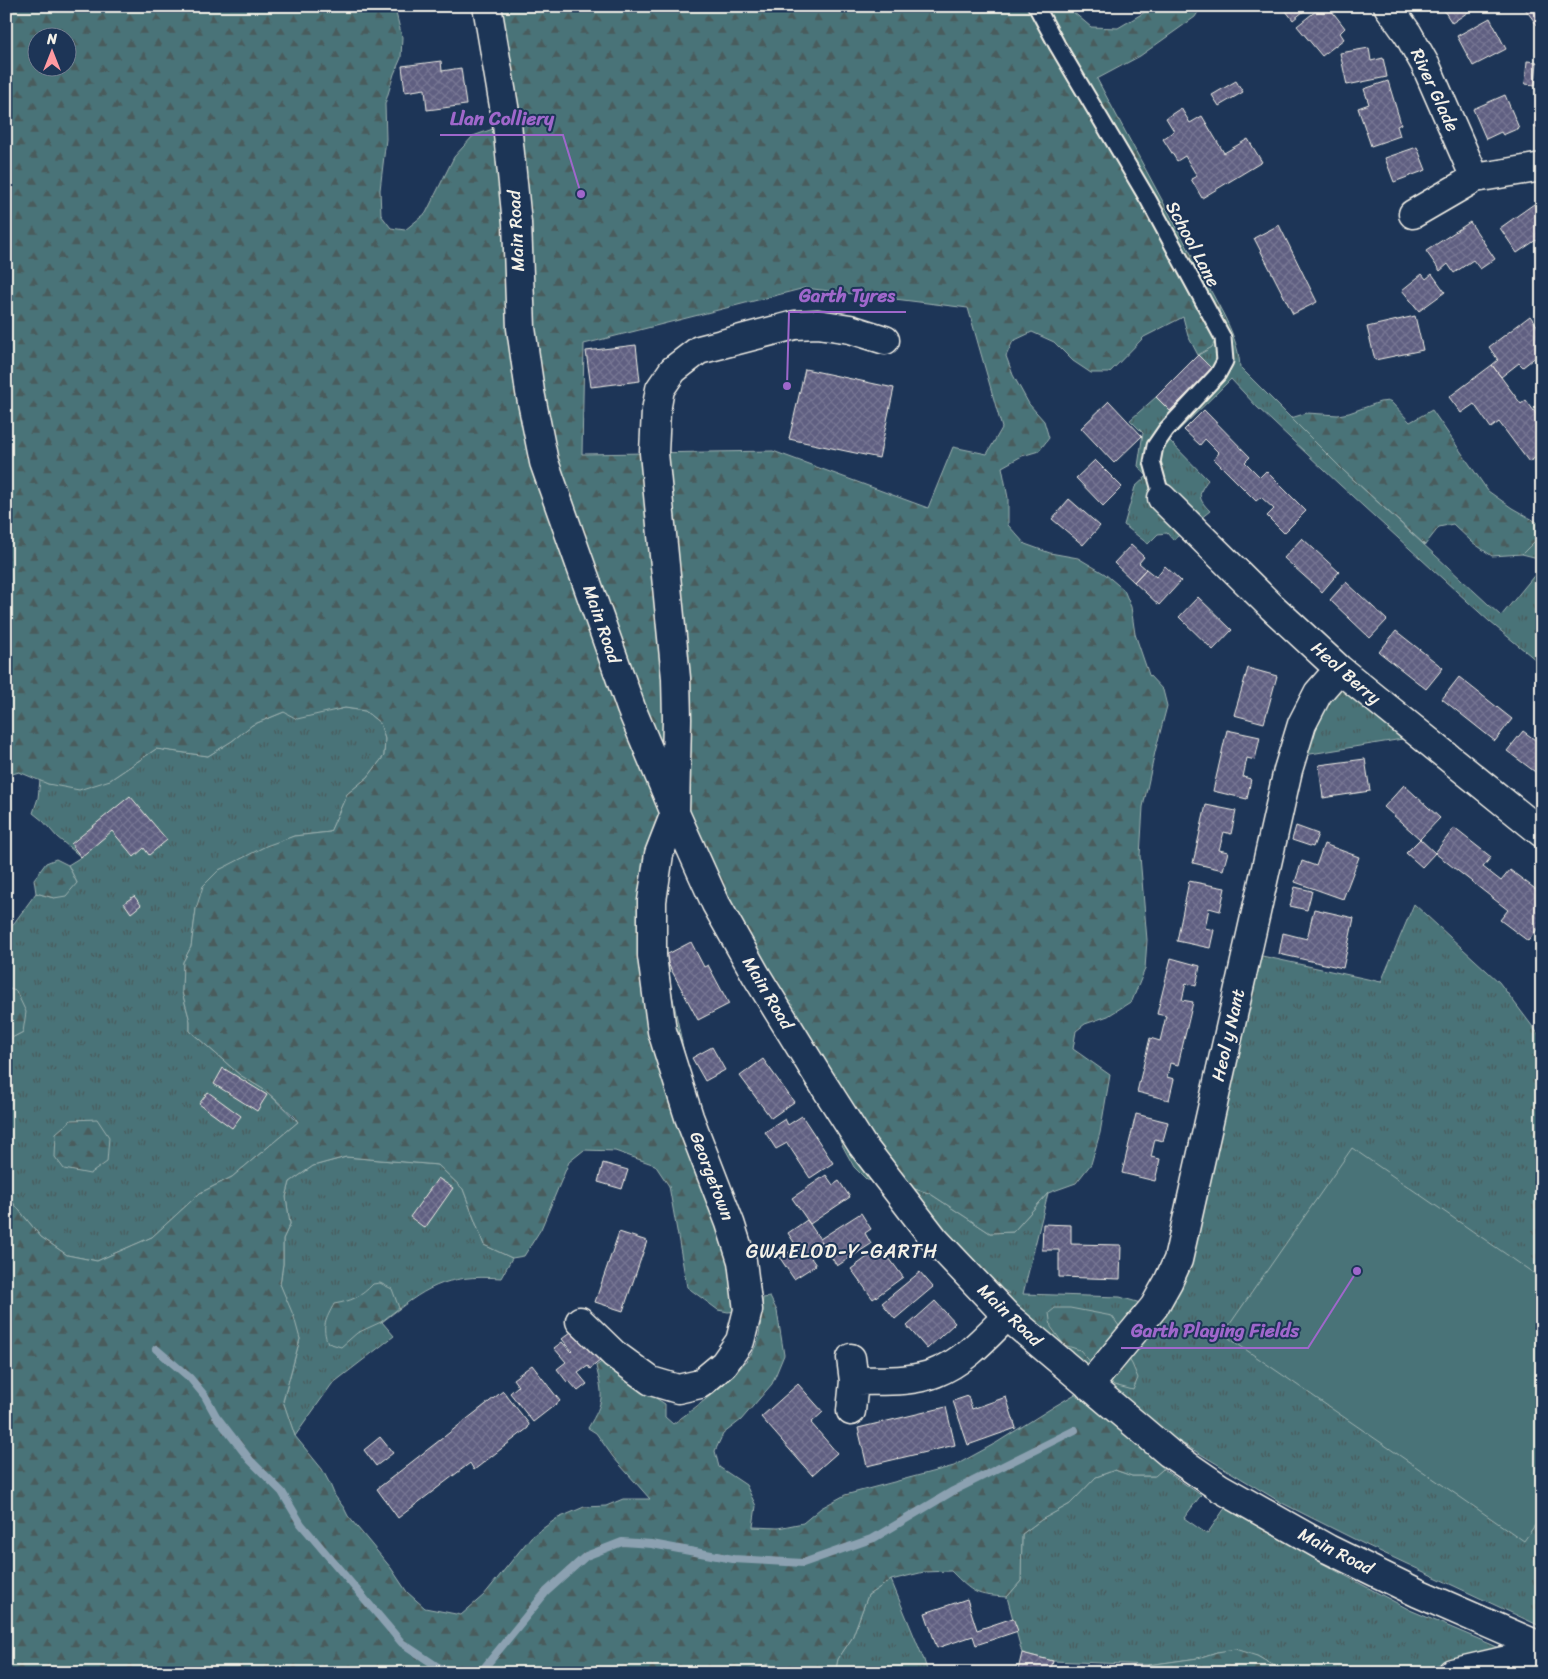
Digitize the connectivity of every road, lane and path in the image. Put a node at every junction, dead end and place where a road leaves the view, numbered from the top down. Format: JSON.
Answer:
{"nodes":[{"id":1,"x":487,"y":6,"type":"edge"},
{"id":2,"x":1036,"y":6,"type":"edge"},
{"id":3,"x":1391,"y":7,"type":"edge"},
{"id":4,"x":1542,"y":167,"type":"edge"},
{"id":5,"x":1475,"y":178,"type":"junction"},
{"id":6,"x":1413,"y":214,"type":"dead end"},
{"id":7,"x":885,"y":340,"type":"dead end"},
{"id":8,"x":1162,"y":498,"type":"joint"},
{"id":9,"x":1339,"y":669,"type":"junction"},
{"id":10,"x":675,"y":813,"type":"junction"},
{"id":11,"x":1542,"y":833,"type":"edge"},
{"id":12,"x":1006,"y":1316,"type":"junction"},
{"id":13,"x":580,"y":1321,"type":"dead end"},
{"id":14,"x":1089,"y":1386,"type":"junction"},
{"id":15,"x":851,"y":1411,"type":"dead end"},
{"id":16,"x":1542,"y":1647,"type":"edge"},
{"id":17,"x":1542,"y":1652,"type":"edge"},
{"id":18,"x":1452,"y":1673,"type":"edge"}],
"edges":[{"from":1,"to":10,"type":"street","name":"Main Road"},
{"from":2,"to":8,"type":"lane","name":"School Lane"},
{"from":3,"to":5,"type":"street","name":"River Glade"},
{"from":4,"to":5,"type":"street"},
{"from":5,"to":6,"type":"street"},
{"from":7,"to":10,"type":"street"},
{"from":8,"to":9,"type":"street","name":"Heol Berry"},
{"from":9,"to":11,"type":"street","name":"Heol Berry"},
{"from":9,"to":14,"type":"street","name":"Heol y Nant"},
{"from":10,"to":12,"type":"street","name":"Main Road"},
{"from":10,"to":13,"type":"street","name":"Georgetown"},
{"from":12,"to":14,"type":"street","name":"Main Road"},
{"from":12,"to":15,"type":"street"},
{"from":14,"to":16,"type":"street","name":"Main Road"},
{"from":17,"to":18,"type":"street"}]}
